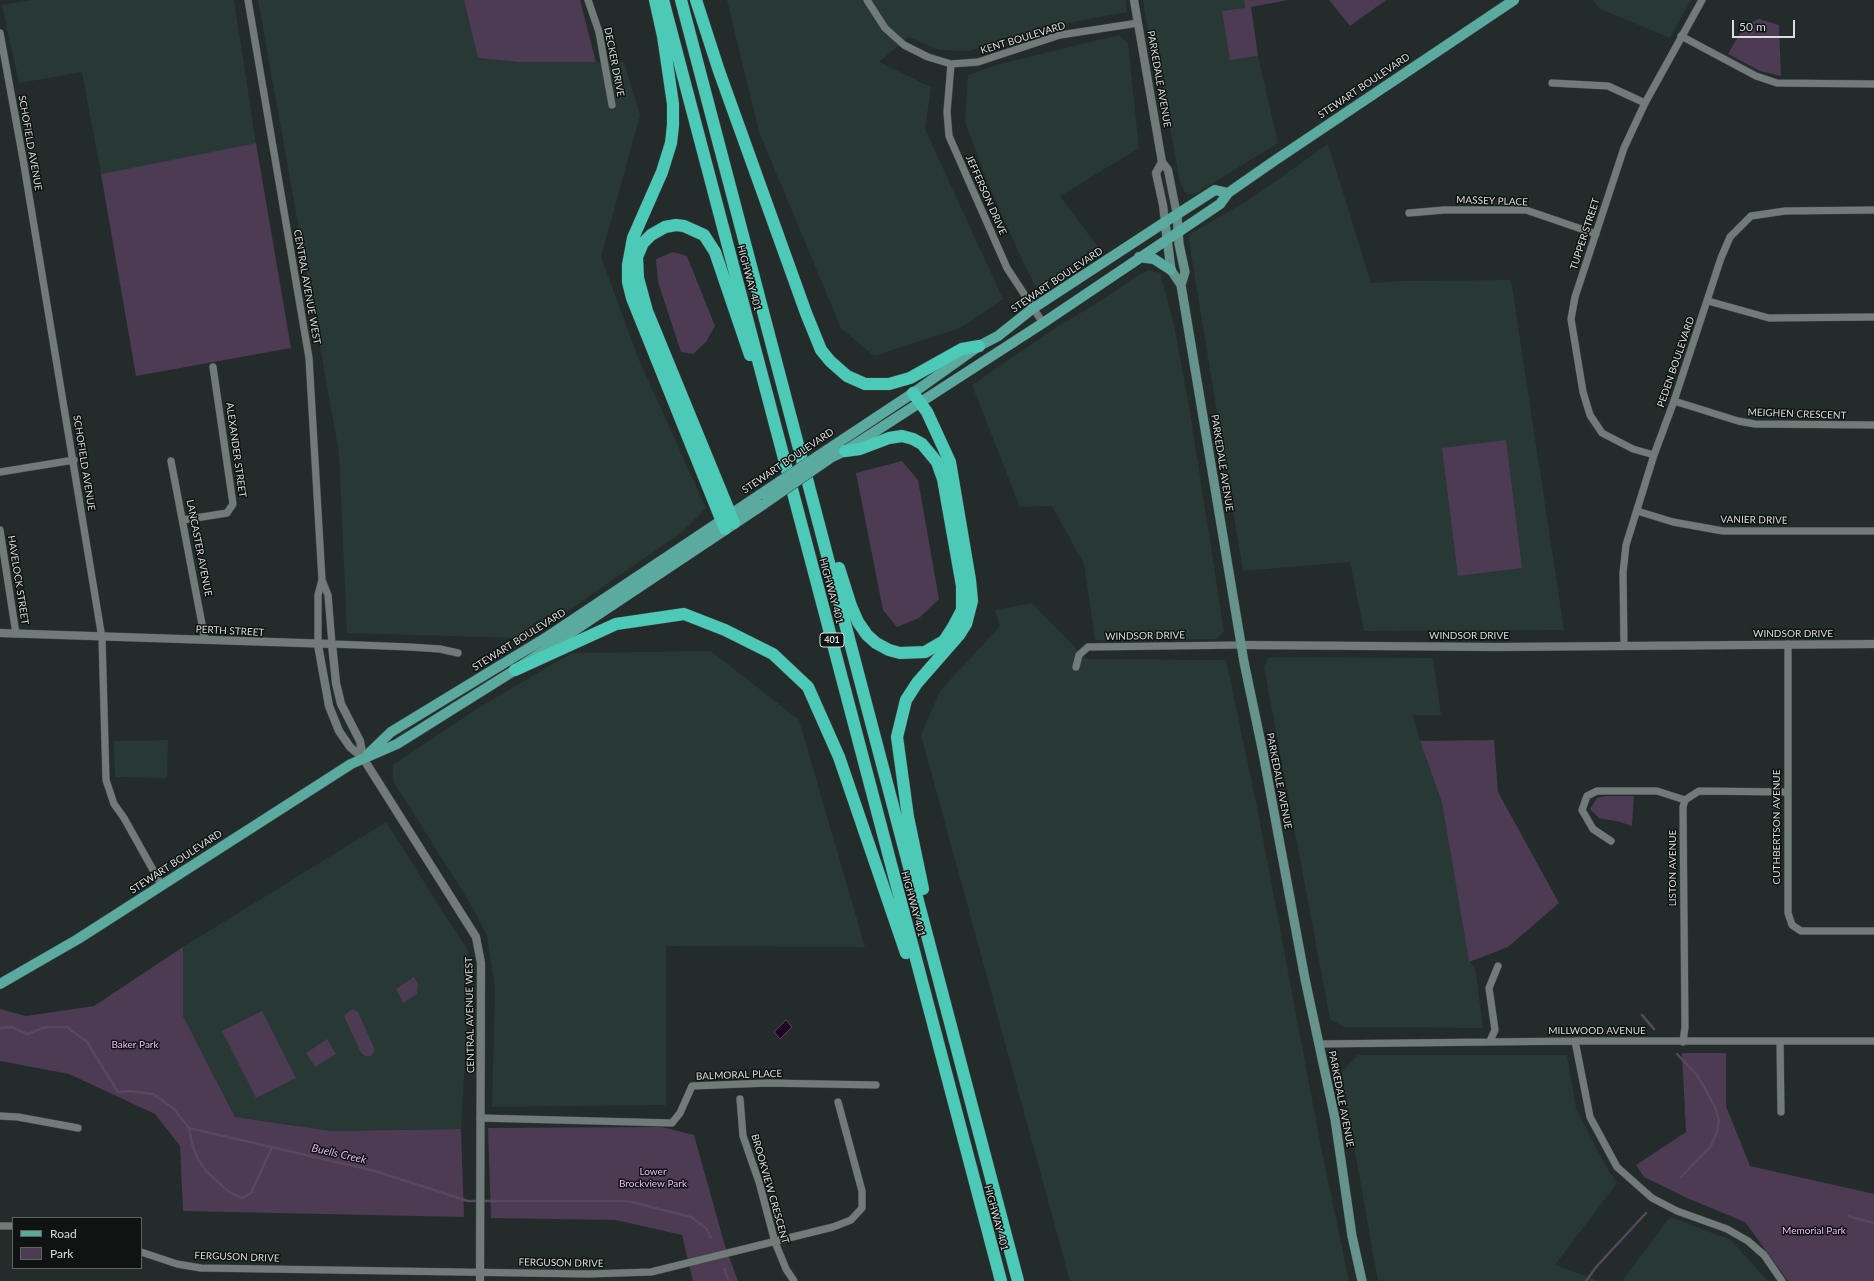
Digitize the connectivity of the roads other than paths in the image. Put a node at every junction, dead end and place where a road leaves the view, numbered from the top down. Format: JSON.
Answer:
{"nodes":[{"id":1,"x":248,"y":0,"type":"edge"},
{"id":2,"x":588,"y":0,"type":"edge"},
{"id":3,"x":655,"y":0,"type":"edge"},
{"id":4,"x":663,"y":0,"type":"edge"},
{"id":5,"x":681,"y":0,"type":"edge"},
{"id":6,"x":696,"y":0,"type":"edge"},
{"id":7,"x":867,"y":0,"type":"edge"},
{"id":8,"x":1134,"y":0,"type":"edge"},
{"id":9,"x":1514,"y":0,"type":"edge"},
{"id":10,"x":1702,"y":0,"type":"edge"},
{"id":11,"x":1138,"y":23,"type":"junction"},
{"id":12,"x":0,"y":33,"type":"edge"},
{"id":13,"x":1681,"y":36,"type":"junction"},
{"id":14,"x":951,"y":64,"type":"junction"},
{"id":15,"x":1552,"y":83,"type":"dead end"},
{"id":16,"x":1874,"y":84,"type":"edge"},
{"id":17,"x":1645,"y":103,"type":"junction"},
{"id":18,"x":612,"y":105,"type":"dead end"},
{"id":19,"x":1162,"y":162,"type":"junction"},
{"id":20,"x":1228,"y":193,"type":"junction"},
{"id":21,"x":1874,"y":210,"type":"edge"},
{"id":22,"x":1409,"y":213,"type":"dead end"},
{"id":23,"x":1177,"y":215,"type":"junction"},
{"id":24,"x":1165,"y":222,"type":"junction"},
{"id":25,"x":1179,"y":231,"type":"junction"},
{"id":26,"x":1596,"y":234,"type":"junction"},
{"id":27,"x":1166,"y":239,"type":"junction"},
{"id":28,"x":1139,"y":257,"type":"junction"},
{"id":29,"x":1171,"y":270,"type":"junction"},
{"id":30,"x":1181,"y":285,"type":"junction"},
{"id":31,"x":1708,"y":301,"type":"junction"},
{"id":32,"x":1032,"y":309,"type":"junction"},
{"id":33,"x":1874,"y":317,"type":"edge"},
{"id":34,"x":1043,"y":323,"type":"junction"},
{"id":35,"x":979,"y":346,"type":"junction"},
{"id":36,"x":213,"y":367,"type":"dead end"},
{"id":37,"x":762,"y":372,"type":"junction"},
{"id":38,"x":916,"y":398,"type":"junction"},
{"id":39,"x":1674,"y":401,"type":"junction"},
{"id":40,"x":1874,"y":426,"type":"edge"},
{"id":41,"x":845,"y":451,"type":"junction"},
{"id":42,"x":829,"y":453,"type":"junction"},
{"id":43,"x":1654,"y":455,"type":"junction"},
{"id":44,"x":802,"y":459,"type":"junction"},
{"id":45,"x":74,"y":460,"type":"junction"},
{"id":46,"x":171,"y":461,"type":"dead end"},
{"id":47,"x":0,"y":472,"type":"edge"},
{"id":48,"x":1637,"y":511,"type":"junction"},
{"id":49,"x":183,"y":520,"type":"junction"},
{"id":50,"x":728,"y":522,"type":"junction"},
{"id":51,"x":0,"y":530,"type":"edge"},
{"id":52,"x":1874,"y":531,"type":"edge"},
{"id":53,"x":322,"y":580,"type":"junction"},
{"id":54,"x":0,"y":633,"type":"edge"},
{"id":55,"x":16,"y":634,"type":"junction"},
{"id":56,"x":102,"y":638,"type":"junction"},
{"id":57,"x":205,"y":640,"type":"junction"},
{"id":58,"x":332,"y":644,"type":"junction"},
{"id":59,"x":1788,"y":644,"type":"junction"},
{"id":60,"x":1874,"y":644,"type":"edge"},
{"id":61,"x":318,"y":645,"type":"junction"},
{"id":62,"x":1242,"y":645,"type":"junction"},
{"id":63,"x":1624,"y":645,"type":"junction"},
{"id":64,"x":458,"y":653,"type":"dead end"},
{"id":65,"x":1076,"y":667,"type":"dead end"},
{"id":66,"x":515,"y":670,"type":"junction"},
{"id":67,"x":363,"y":758,"type":"junction"},
{"id":68,"x":1787,"y":792,"type":"junction"},
{"id":69,"x":1686,"y":800,"type":"junction"},
{"id":70,"x":1611,"y":842,"type":"dead end"},
{"id":71,"x":162,"y":886,"type":"junction"},
{"id":72,"x":1874,"y":931,"type":"edge"},
{"id":73,"x":930,"y":946,"type":"junction"},
{"id":74,"x":1498,"y":966,"type":"dead end"},
{"id":75,"x":0,"y":984,"type":"edge"},
{"id":76,"x":932,"y":1022,"type":"junction"},
{"id":77,"x":1490,"y":1041,"type":"junction"},
{"id":78,"x":1575,"y":1041,"type":"junction"},
{"id":79,"x":1874,"y":1041,"type":"edge"},
{"id":80,"x":1683,"y":1042,"type":"junction"},
{"id":81,"x":1780,"y":1042,"type":"junction"},
{"id":82,"x":1319,"y":1044,"type":"junction"},
{"id":83,"x":876,"y":1085,"type":"dead end"},
{"id":84,"x":740,"y":1099,"type":"dead end"},
{"id":85,"x":838,"y":1102,"type":"dead end"},
{"id":86,"x":1781,"y":1112,"type":"dead end"},
{"id":87,"x":0,"y":1116,"type":"edge"},
{"id":88,"x":480,"y":1118,"type":"junction"},
{"id":89,"x":78,"y":1128,"type":"dead end"},
{"id":90,"x":0,"y":1226,"type":"edge"},
{"id":91,"x":12,"y":1226,"type":"edge"},
{"id":92,"x":775,"y":1242,"type":"junction"},
{"id":93,"x":142,"y":1252,"type":"edge"},
{"id":94,"x":480,"y":1272,"type":"junction"},
{"id":95,"x":587,"y":1278,"type":"edge"},
{"id":96,"x":480,"y":1281,"type":"edge"},
{"id":97,"x":794,"y":1281,"type":"edge"},
{"id":98,"x":1001,"y":1281,"type":"edge"},
{"id":99,"x":1018,"y":1281,"type":"edge"},
{"id":100,"x":1362,"y":1281,"type":"edge"},
{"id":101,"x":1782,"y":1281,"type":"edge"}],
"edges":[{"from":1,"to":53,"type":"street","name":"CENTRAL AVENUE WEST"},
{"from":2,"to":18,"type":"street","name":"DECKER DRIVE"},
{"from":3,"to":50,"type":"highway"},
{"from":4,"to":37,"type":"highway","name":"HIGHWAY 401","number":"401"},
{"from":5,"to":44,"type":"highway","name":"HIGHWAY 401","number":"401"},
{"from":6,"to":35,"type":"highway"},
{"from":7,"to":14,"type":"street","name":"KENT BOULEVARD"},
{"from":8,"to":11,"type":"street","name":"PARKEDALE AVENUE"},
{"from":9,"to":20,"type":"main road","name":"STEWART BOULEVARD"},
{"from":10,"to":13,"type":"street","name":"TUPPER STREET"},
{"from":11,"to":14,"type":"street","name":"KENT BOULEVARD"},
{"from":11,"to":19,"type":"street","name":"PARKEDALE AVENUE"},
{"from":12,"to":45,"type":"street","name":"SCHOFIELD AVENUE"},
{"from":13,"to":16,"type":"street"},
{"from":13,"to":17,"type":"street","name":"TUPPER STREET"},
{"from":14,"to":32,"type":"street","name":"JEFFERSON DRIVE"},
{"from":15,"to":17,"type":"street"},
{"from":17,"to":26,"type":"street","name":"TUPPER STREET"},
{"from":19,"to":23,"type":"street","name":"PARKEDALE AVENUE"},
{"from":19,"to":24,"type":"street","name":"PARKEDALE AVENUE"},
{"from":20,"to":23,"type":"main road","name":"STEWART BOULEVARD"},
{"from":20,"to":25,"type":"main road","name":"STEWART BOULEVARD"},
{"from":21,"to":31,"type":"street","name":"PEDEN BOULEVARD"},
{"from":22,"to":26,"type":"street","name":"MASSEY PLACE"},
{"from":23,"to":24,"type":"main road","name":"STEWART BOULEVARD"},
{"from":23,"to":25,"type":"main road","name":"PARKEDALE AVENUE"},
{"from":24,"to":27,"type":"main road","name":"PARKEDALE AVENUE"},
{"from":24,"to":32,"type":"main road","name":"STEWART BOULEVARD"},
{"from":25,"to":27,"type":"main road","name":"STEWART BOULEVARD"},
{"from":25,"to":30,"type":"main road","name":"PARKEDALE AVENUE"},
{"from":26,"to":43,"type":"street","name":"TUPPER STREET"},
{"from":27,"to":28,"type":"main road","name":"STEWART BOULEVARD"},
{"from":27,"to":29,"type":"main road","name":"PARKEDALE AVENUE"},
{"from":28,"to":29,"type":"main road"},
{"from":28,"to":34,"type":"main road","name":"STEWART BOULEVARD"},
{"from":29,"to":30,"type":"main road","name":"PARKEDALE AVENUE"},
{"from":30,"to":62,"type":"main road","name":"PARKEDALE AVENUE"},
{"from":31,"to":33,"type":"street"},
{"from":31,"to":39,"type":"street","name":"PEDEN BOULEVARD"},
{"from":32,"to":34,"type":"street","name":"JEFFERSON DRIVE"},
{"from":32,"to":35,"type":"main road","name":"STEWART BOULEVARD"},
{"from":34,"to":38,"type":"main road","name":"STEWART BOULEVARD"},
{"from":35,"to":38,"type":"main road","name":"STEWART BOULEVARD"},
{"from":36,"to":49,"type":"street","name":"ALEXANDER STREET"},
{"from":37,"to":50,"type":"highway"},
{"from":37,"to":76,"type":"highway","name":"HIGHWAY 401","number":"401"},
{"from":38,"to":41,"type":"main road","name":"STEWART BOULEVARD"},
{"from":38,"to":42,"type":"main road","name":"STEWART BOULEVARD"},
{"from":38,"to":73,"type":"highway"},
{"from":39,"to":40,"type":"street","name":"MEIGHEN CRESCENT"},
{"from":39,"to":43,"type":"street","name":"PEDEN BOULEVARD"},
{"from":41,"to":42,"type":"main road","name":"STEWART BOULEVARD"},
{"from":41,"to":44,"type":"highway"},
{"from":42,"to":50,"type":"main road","name":"STEWART BOULEVARD","bridge":true},
{"from":42,"to":50,"type":"main road","name":"STEWART BOULEVARD","bridge":true},
{"from":43,"to":48,"type":"street","name":"PEDEN BOULEVARD"},
{"from":44,"to":73,"type":"highway","name":"HIGHWAY 401","number":"401"},
{"from":45,"to":47,"type":"street"},
{"from":45,"to":56,"type":"street","name":"SCHOFIELD AVENUE"},
{"from":46,"to":49,"type":"street","name":"LANCASTER AVENUE"},
{"from":48,"to":52,"type":"street","name":"VANIER DRIVE"},
{"from":48,"to":63,"type":"street","name":"PEDEN BOULEVARD"},
{"from":49,"to":57,"type":"street","name":"LANCASTER AVENUE"},
{"from":50,"to":66,"type":"main road","name":"STEWART BOULEVARD"},
{"from":50,"to":67,"type":"main road","name":"STEWART BOULEVARD"},
{"from":51,"to":55,"type":"street","name":"HAVELOCK STREET"},
{"from":53,"to":58,"type":"street","name":"CENTRAL AVENUE WEST"},
{"from":53,"to":61,"type":"street","name":"CENTRAL AVENUE WEST"},
{"from":54,"to":55,"type":"street","name":"PERTH STREET"},
{"from":55,"to":56,"type":"street","name":"PERTH STREET"},
{"from":56,"to":57,"type":"street","name":"PERTH STREET"},
{"from":56,"to":71,"type":"street","name":"SCHOFIELD AVENUE"},
{"from":57,"to":61,"type":"street","name":"PERTH STREET"},
{"from":58,"to":61,"type":"street","name":"PERTH STREET"},
{"from":58,"to":64,"type":"street","name":"PERTH STREET"},
{"from":58,"to":67,"type":"street","name":"CENTRAL AVENUE WEST"},
{"from":59,"to":60,"type":"street","name":"WINDSOR DRIVE"},
{"from":59,"to":63,"type":"street","name":"WINDSOR DRIVE"},
{"from":59,"to":68,"type":"street","name":"CUTHBERTSON AVENUE"},
{"from":61,"to":67,"type":"street","name":"CENTRAL AVENUE WEST"},
{"from":62,"to":63,"type":"street","name":"WINDSOR DRIVE"},
{"from":62,"to":65,"type":"street","name":"WINDSOR DRIVE"},
{"from":62,"to":82,"type":"main road","name":"PARKEDALE AVENUE"},
{"from":66,"to":67,"type":"main road","name":"STEWART BOULEVARD"},
{"from":66,"to":76,"type":"highway"},
{"from":67,"to":71,"type":"main road","name":"STEWART BOULEVARD"},
{"from":67,"to":88,"type":"street","name":"CENTRAL AVENUE WEST"},
{"from":68,"to":69,"type":"street"},
{"from":68,"to":72,"type":"street","name":"CUTHBERTSON AVENUE"},
{"from":69,"to":70,"type":"street"},
{"from":69,"to":80,"type":"street","name":"LISTON AVENUE"},
{"from":71,"to":75,"type":"main road","name":"STEWART BOULEVARD"},
{"from":73,"to":99,"type":"highway","name":"HIGHWAY 401","number":"401"},
{"from":74,"to":77,"type":"street"},
{"from":76,"to":98,"type":"highway","name":"HIGHWAY 401","number":"401"},
{"from":77,"to":78,"type":"street","name":"MILLWOOD AVENUE"},
{"from":77,"to":82,"type":"street","name":"MILLWOOD AVENUE"},
{"from":78,"to":80,"type":"street","name":"MILLWOOD AVENUE"},
{"from":78,"to":101,"type":"street"},
{"from":79,"to":81,"type":"street","name":"MILLWOOD AVENUE"},
{"from":80,"to":81,"type":"street","name":"MILLWOOD AVENUE"},
{"from":81,"to":86,"type":"street"},
{"from":82,"to":100,"type":"main road","name":"PARKEDALE AVENUE"},
{"from":83,"to":88,"type":"street","name":"BALMORAL PLACE"},
{"from":84,"to":92,"type":"street","name":"BROOKVIEW CRESCENT"},
{"from":85,"to":92,"type":"street","name":"FERGUSON DRIVE"},
{"from":87,"to":89,"type":"street"},
{"from":88,"to":94,"type":"street","name":"CENTRAL AVENUE WEST"},
{"from":90,"to":91,"type":"street"},
{"from":92,"to":95,"type":"street","name":"FERGUSON DRIVE"},
{"from":92,"to":97,"type":"street","name":"BROOKVIEW CRESCENT"},
{"from":93,"to":94,"type":"street","name":"FERGUSON DRIVE"},
{"from":94,"to":95,"type":"street","name":"FERGUSON DRIVE"},
{"from":94,"to":96,"type":"street","name":"CENTRAL AVENUE WEST"}]}
